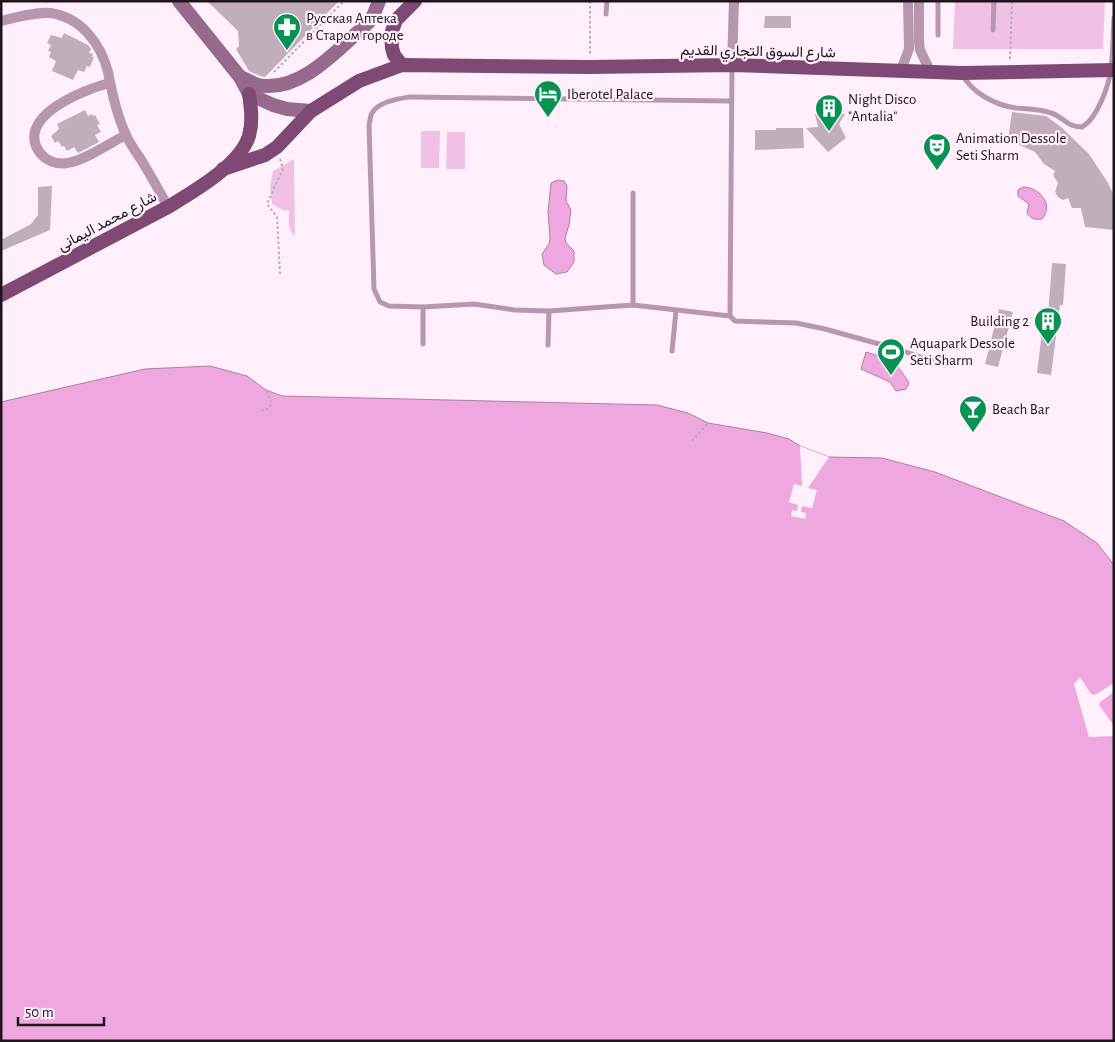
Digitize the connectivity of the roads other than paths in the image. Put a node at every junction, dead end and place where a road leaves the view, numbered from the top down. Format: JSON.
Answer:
{"nodes":[{"id":1,"x":179,"y":1,"type":"edge"},
{"id":2,"x":378,"y":1,"type":"edge"},
{"id":3,"x":415,"y":1,"type":"edge"},
{"id":4,"x":607,"y":1,"type":"edge"},
{"id":5,"x":734,"y":1,"type":"edge"},
{"id":6,"x":908,"y":1,"type":"edge"},
{"id":7,"x":919,"y":1,"type":"edge"},
{"id":8,"x":938,"y":1,"type":"edge"},
{"id":9,"x":994,"y":1,"type":"edge"},
{"id":10,"x":606,"y":14,"type":"dead end"},
{"id":11,"x":1114,"y":18,"type":"edge"},
{"id":12,"x":1,"y":21,"type":"edge"},
{"id":13,"x":993,"y":30,"type":"dead end"},
{"id":14,"x":938,"y":35,"type":"dead end"},
{"id":15,"x":402,"y":65,"type":"junction"},
{"id":16,"x":732,"y":65,"type":"junction"},
{"id":17,"x":901,"y":70,"type":"junction"},
{"id":18,"x":1112,"y":70,"type":"edge"},
{"id":19,"x":930,"y":71,"type":"junction"},
{"id":20,"x":962,"y":73,"type":"junction"},
{"id":21,"x":109,"y":83,"type":"junction"},
{"id":22,"x":253,"y":89,"type":"junction"},
{"id":23,"x":731,"y":101,"type":"junction"},
{"id":24,"x":312,"y":111,"type":"junction"},
{"id":25,"x":126,"y":134,"type":"junction"},
{"id":26,"x":223,"y":169,"type":"junction"},
{"id":27,"x":633,"y":193,"type":"dead end"},
{"id":28,"x":168,"y":208,"type":"junction"},
{"id":29,"x":1,"y":295,"type":"edge"},
{"id":30,"x":633,"y":305,"type":"junction"},
{"id":31,"x":423,"y":308,"type":"junction"},
{"id":32,"x":676,"y":310,"type":"junction"},
{"id":33,"x":549,"y":311,"type":"junction"},
{"id":34,"x":730,"y":316,"type":"junction"},
{"id":35,"x":422,"y":344,"type":"dead end"},
{"id":36,"x":548,"y":345,"type":"dead end"},
{"id":37,"x":672,"y":351,"type":"dead end"},
{"id":38,"x":944,"y":365,"type":"dead end"}],
"edges":[{"from":1,"to":22,"type":"main road"},
{"from":2,"to":22,"type":"main road"},
{"from":3,"to":15,"type":"main road"},
{"from":4,"to":10,"type":"lane"},
{"from":5,"to":16,"type":"street"},
{"from":6,"to":17,"type":"street"},
{"from":7,"to":19,"type":"street"},
{"from":8,"to":14,"type":"lane"},
{"from":9,"to":13,"type":"lane"},
{"from":11,"to":18,"type":"lane"},
{"from":12,"to":21,"type":"street"},
{"from":15,"to":16,"type":"main road","name":"شارع السوق التجاري القديم"},
{"from":15,"to":24,"type":"main road","name":"شارع السوق التجاري القديم"},
{"from":16,"to":17,"type":"main road","name":"شارع السوق التجاري القديم"},
{"from":16,"to":23,"type":"lane"},
{"from":17,"to":19,"type":"main road","name":"شارع السوق التجاري القديم"},
{"from":18,"to":20,"type":"main road","name":"شارع السوق التجاري القديم"},
{"from":18,"to":20,"type":"lane"},
{"from":19,"to":20,"type":"main road","name":"شارع السوق التجاري القديم"},
{"from":21,"to":25,"type":"street"},
{"from":21,"to":25,"type":"street"},
{"from":22,"to":24,"type":"main road"},
{"from":22,"to":26,"type":"main road","name":"شارع محمد اليمانى"},
{"from":23,"to":31,"type":"lane"},
{"from":23,"to":34,"type":"lane"},
{"from":24,"to":26,"type":"main road","name":"شارع محمد اليمانى"},
{"from":25,"to":28,"type":"street"},
{"from":26,"to":28,"type":"main road","name":"شارع محمد اليمانى"},
{"from":27,"to":30,"type":"lane"},
{"from":28,"to":29,"type":"main road","name":"شارع محمد اليمانى"},
{"from":30,"to":32,"type":"lane"},
{"from":30,"to":33,"type":"lane"},
{"from":31,"to":33,"type":"lane"},
{"from":31,"to":35,"type":"lane"},
{"from":32,"to":34,"type":"lane"},
{"from":32,"to":37,"type":"lane"},
{"from":33,"to":36,"type":"lane"},
{"from":34,"to":38,"type":"lane"}]}
